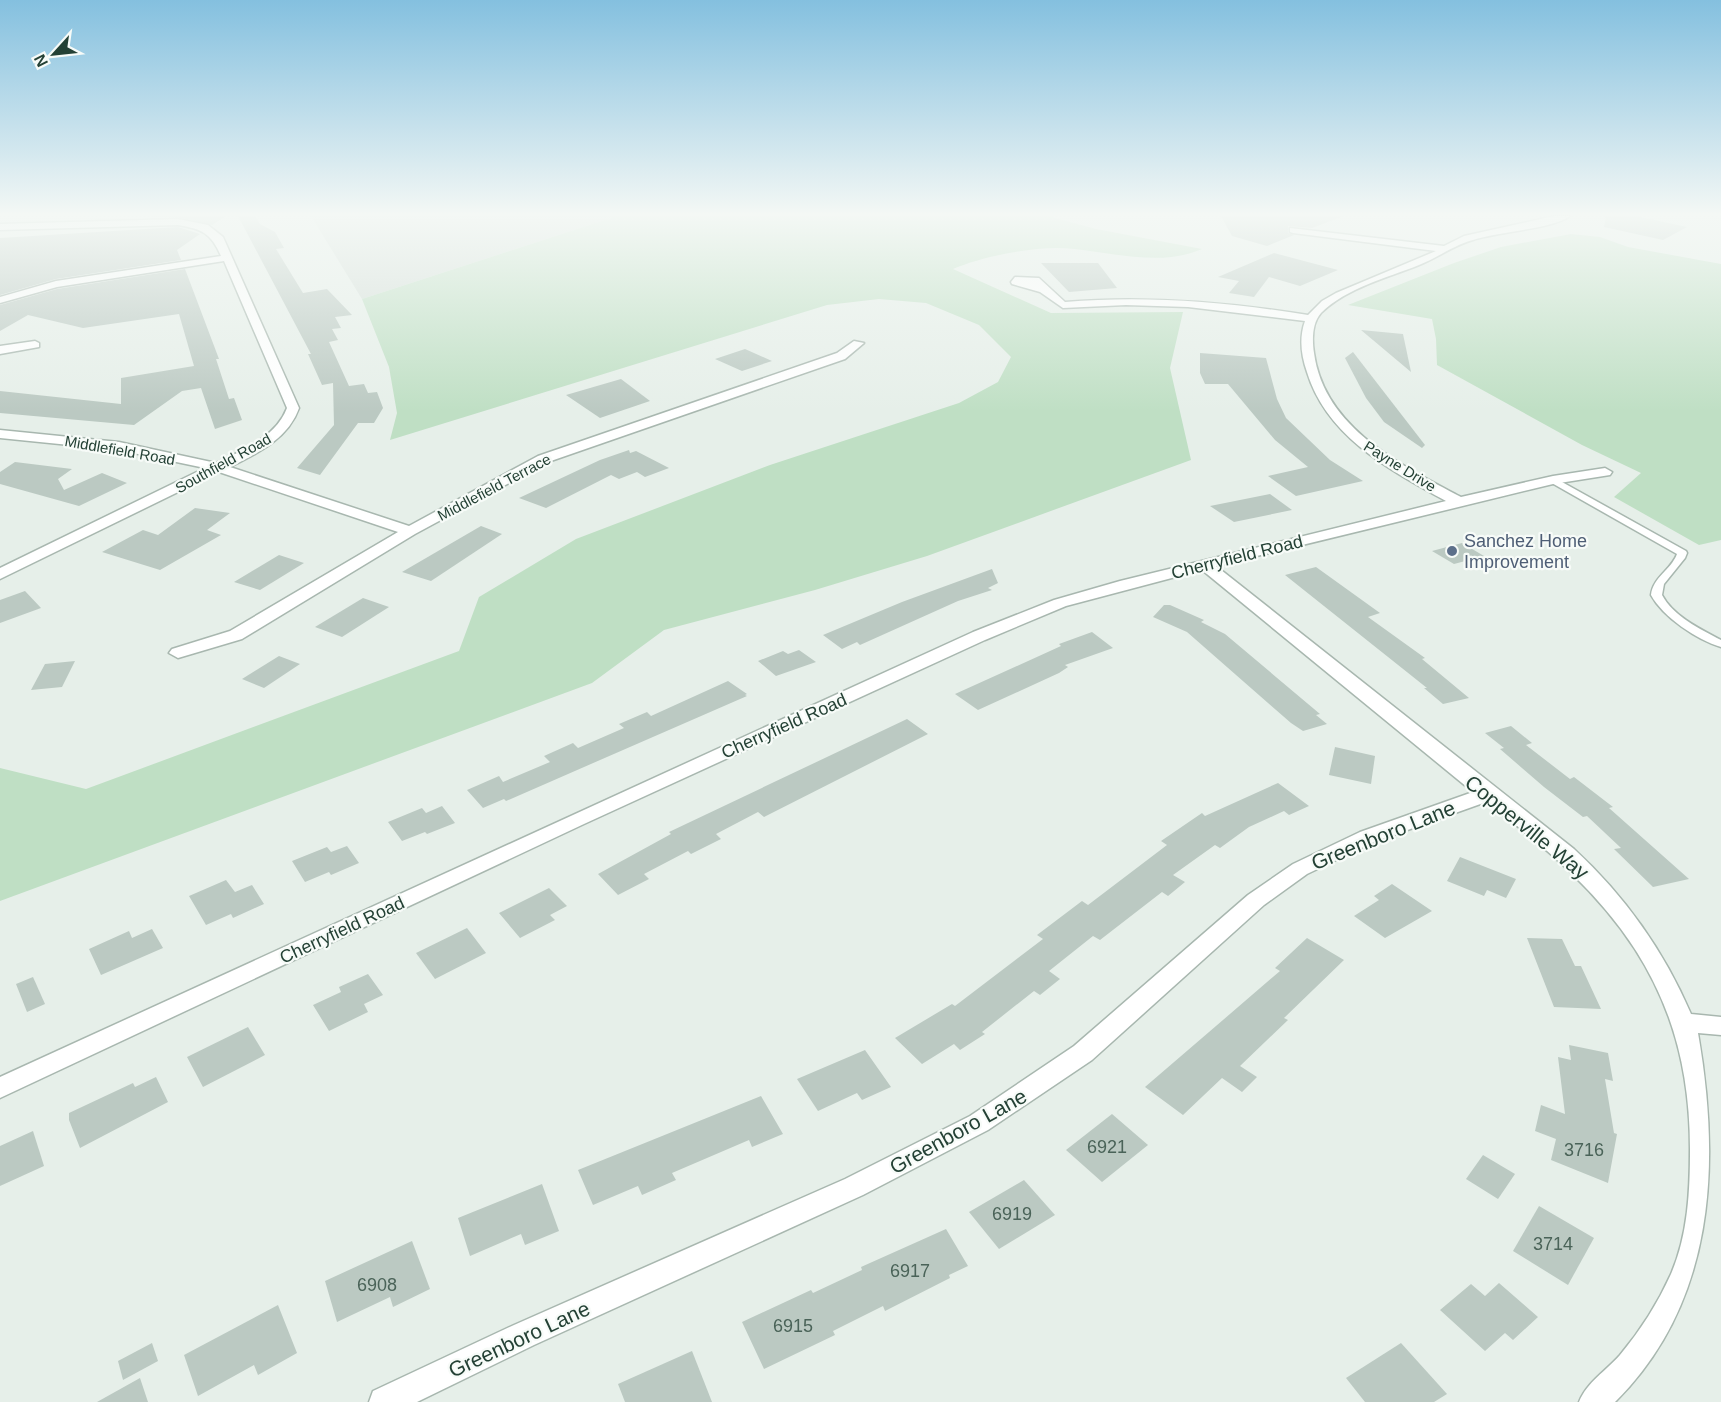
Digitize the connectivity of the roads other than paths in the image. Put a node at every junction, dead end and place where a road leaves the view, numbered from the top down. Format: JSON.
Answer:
{"nodes":[{"id":1,"x":73,"y":281,"type":"edge"},
{"id":2,"x":235,"y":281,"type":"edge"},
{"id":3,"x":1017,"y":281,"type":"edge"},
{"id":4,"x":1037,"y":281,"type":"edge"},
{"id":5,"x":1374,"y":281,"type":"edge"},
{"id":6,"x":1044,"y":290,"type":"junction"},
{"id":7,"x":0,"y":300,"type":"edge"},
{"id":8,"x":1311,"y":320,"type":"junction"},
{"id":9,"x":858,"y":342,"type":"dead end"},
{"id":10,"x":35,"y":345,"type":"dead end"},
{"id":11,"x":0,"y":350,"type":"edge"},
{"id":12,"x":0,"y":434,"type":"edge"},
{"id":13,"x":217,"y":469,"type":"junction"},
{"id":14,"x":1605,"y":472,"type":"dead end"},
{"id":15,"x":1553,"y":480,"type":"junction"},
{"id":16,"x":1459,"y":502,"type":"junction"},
{"id":17,"x":410,"y":531,"type":"junction"},
{"id":18,"x":1206,"y":565,"type":"junction"},
{"id":19,"x":0,"y":574,"type":"edge"},
{"id":20,"x":1721,"y":644,"type":"edge"},
{"id":21,"x":178,"y":653,"type":"dead end"},
{"id":22,"x":1488,"y":794,"type":"junction"},
{"id":23,"x":1683,"y":1022,"type":"junction"},
{"id":24,"x":1721,"y":1026,"type":"edge"},
{"id":25,"x":0,"y":1088,"type":"edge"},
{"id":26,"x":384,"y":1402,"type":"edge"},
{"id":27,"x":1594,"y":1402,"type":"edge"}],
"edges":[{"from":1,"to":7,"type":"street"},
{"from":2,"to":13,"type":"street","name":"Southfield Road"},
{"from":3,"to":6,"type":"street"},
{"from":4,"to":6,"type":"street"},
{"from":5,"to":8,"type":"street"},
{"from":6,"to":8,"type":"street"},
{"from":8,"to":16,"type":"street","name":"Payne Drive"},
{"from":9,"to":17,"type":"street","name":"Middlefield Terrace"},
{"from":10,"to":11,"type":"street"},
{"from":12,"to":13,"type":"street","name":"Middlefield Road"},
{"from":13,"to":17,"type":"street","name":"Middlefield Road"},
{"from":13,"to":19,"type":"street","name":"Southfield Road"},
{"from":14,"to":15,"type":"street","name":"Cherryfield Road"},
{"from":15,"to":16,"type":"street","name":"Cherryfield Road"},
{"from":15,"to":20,"type":"lane"},
{"from":16,"to":18,"type":"street","name":"Cherryfield Road"},
{"from":17,"to":21,"type":"street","name":"Middlefield Terrace"},
{"from":18,"to":22,"type":"street","name":"Copperville Way"},
{"from":18,"to":25,"type":"street","name":"Cherryfield Road"},
{"from":22,"to":23,"type":"street","name":"Copperville Way"},
{"from":22,"to":26,"type":"street","name":"Greenboro Lane"},
{"from":23,"to":24,"type":"street"},
{"from":23,"to":27,"type":"street","name":"Copperville Way"}]}
